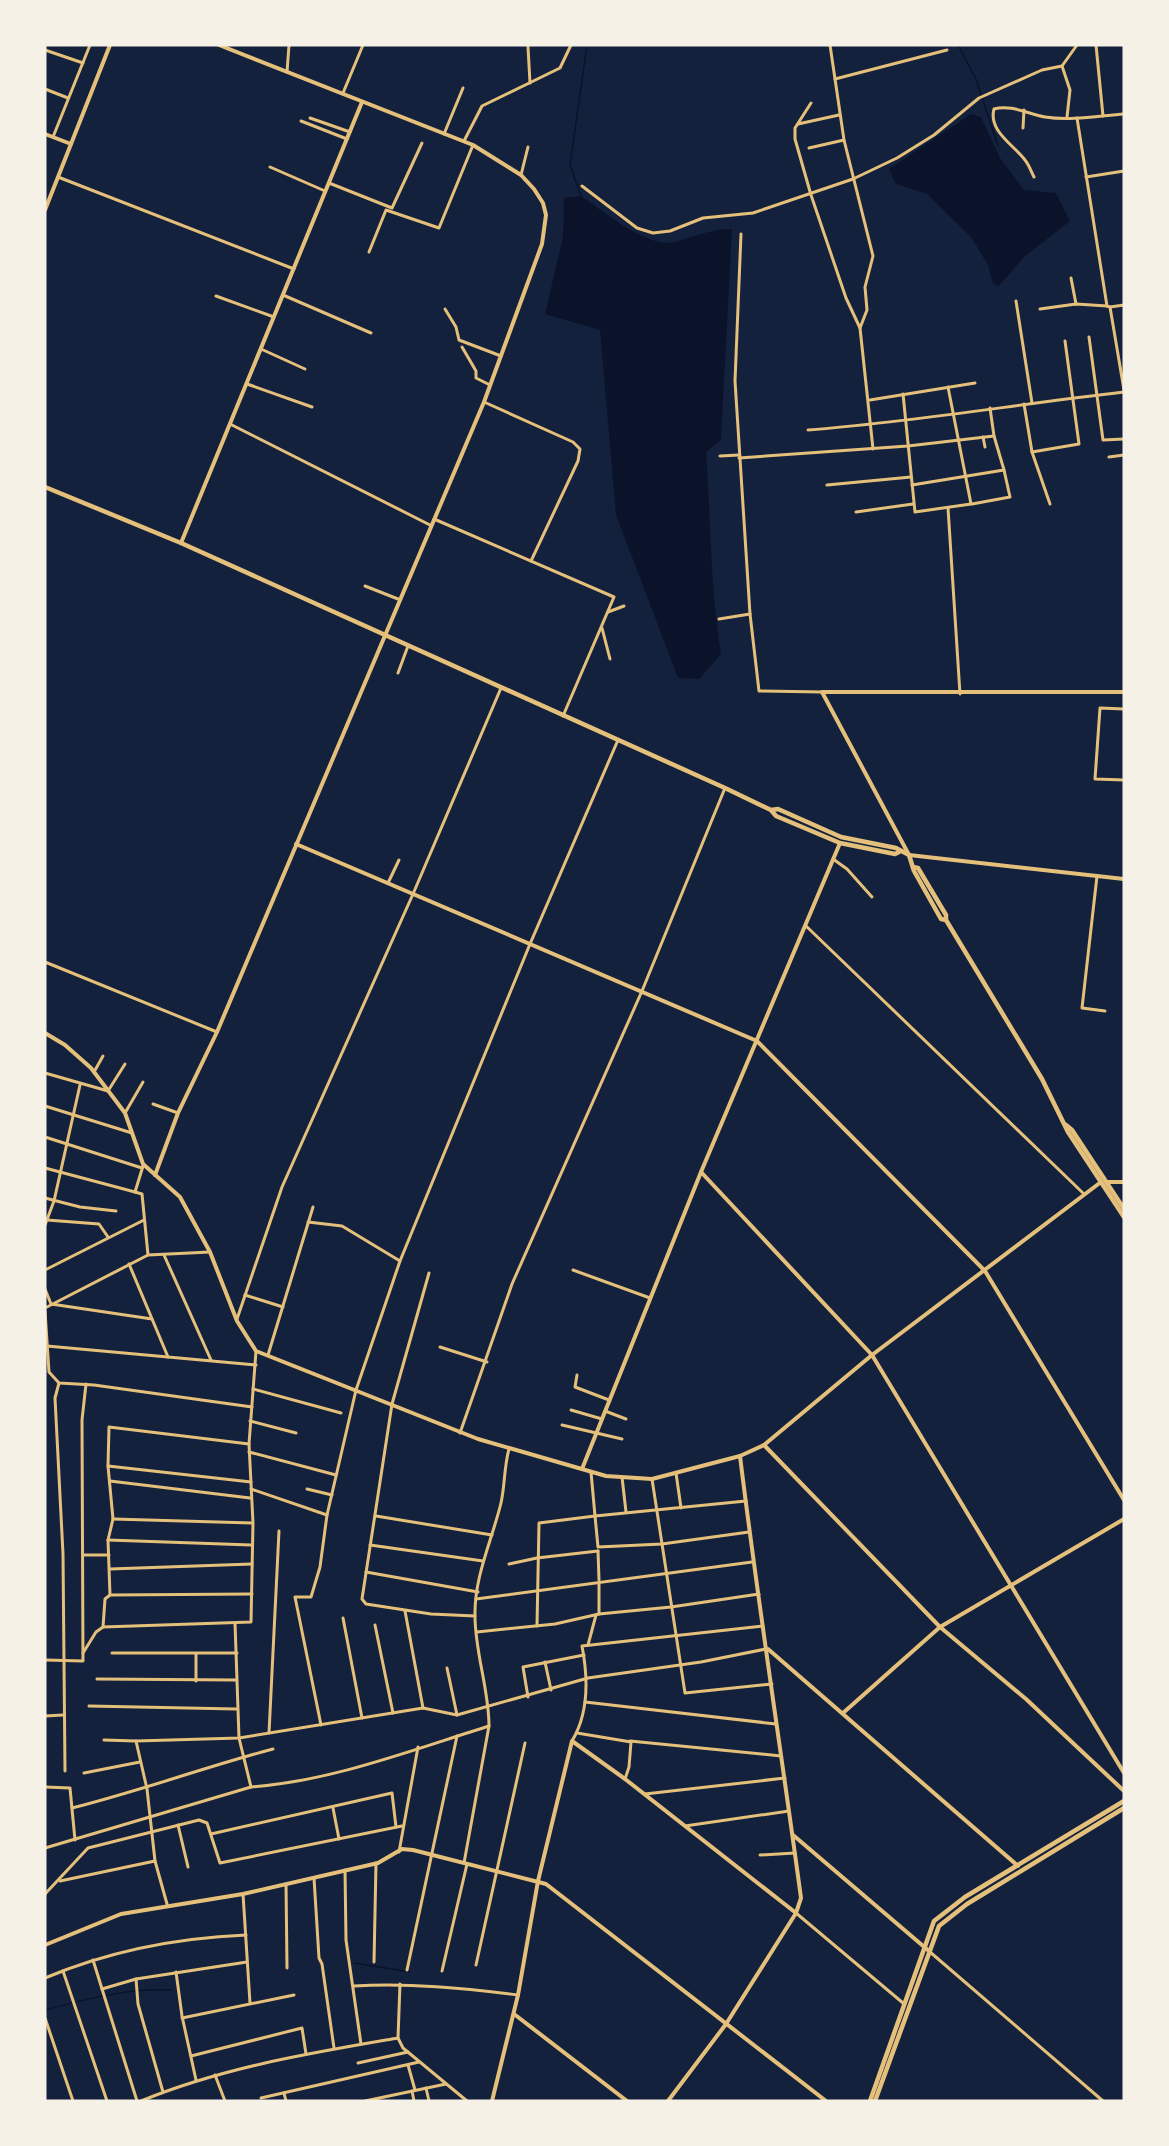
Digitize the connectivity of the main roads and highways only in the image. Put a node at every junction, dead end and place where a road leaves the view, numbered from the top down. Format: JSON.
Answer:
{"nodes":[{"id":1,"x":45,"y":488,"type":"edge"},
{"id":2,"x":771,"y":810,"type":"junction"},
{"id":3,"x":899,"y":852,"type":"junction"},
{"id":4,"x":1104,"y":1182,"type":"junction"},
{"id":5,"x":1124,"y":1209,"type":"edge"},
{"id":6,"x":1124,"y":1217,"type":"edge"},
{"id":7,"x":1124,"y":1801,"type":"edge"},
{"id":8,"x":1124,"y":1808,"type":"edge"},
{"id":9,"x":870,"y":2101,"type":"edge"},
{"id":10,"x":875,"y":2101,"type":"edge"}],
"edges":[{"from":1,"to":2,"type":"main road"},
{"from":2,"to":3,"type":"main road"},
{"from":2,"to":3,"type":"main road"},
{"from":3,"to":4,"type":"main road"},
{"from":4,"to":5,"type":"main road"},
{"from":4,"to":6,"type":"main road"},
{"from":7,"to":9,"type":"main road"},
{"from":8,"to":10,"type":"main road"}]}
